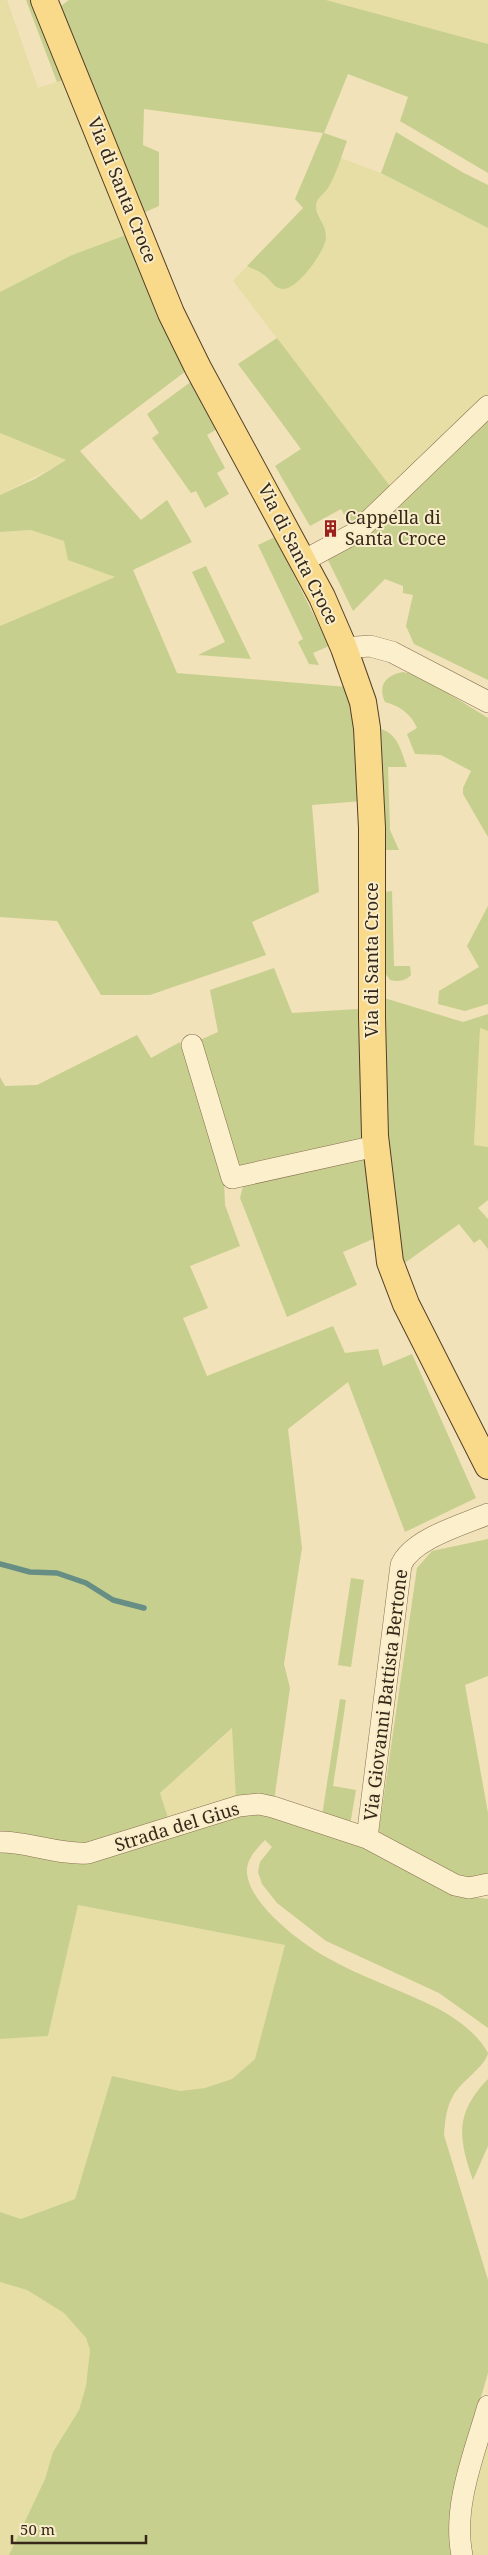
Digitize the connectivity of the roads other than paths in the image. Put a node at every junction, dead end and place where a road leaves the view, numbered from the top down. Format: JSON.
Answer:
{"nodes":[{"id":1,"x":47,"y":1,"type":"edge"},
{"id":2,"x":488,"y":406,"type":"edge"},
{"id":3,"x":303,"y":561,"type":"junction"},
{"id":4,"x":344,"y":648,"type":"junction"},
{"id":5,"x":488,"y":702,"type":"edge"},
{"id":6,"x":192,"y":1045,"type":"dead end"},
{"id":7,"x":376,"y":1146,"type":"junction"},
{"id":8,"x":488,"y":1466,"type":"edge"},
{"id":9,"x":488,"y":1514,"type":"edge"},
{"id":10,"x":367,"y":1838,"type":"junction"},
{"id":11,"x":0,"y":1842,"type":"edge"},
{"id":12,"x":488,"y":1884,"type":"edge"},
{"id":13,"x":488,"y":2406,"type":"edge"},
{"id":14,"x":462,"y":2555,"type":"edge"}],
"edges":[{"from":1,"to":3,"type":"main road","name":"Via di Santa Croce"},
{"from":2,"to":3,"type":"street"},
{"from":3,"to":4,"type":"main road","name":"Via di Santa Croce"},
{"from":4,"to":5,"type":"street"},
{"from":4,"to":7,"type":"main road","name":"Via di Santa Croce"},
{"from":6,"to":7,"type":"street"},
{"from":7,"to":8,"type":"main road","name":"Via di Santa Croce"},
{"from":9,"to":10,"type":"street","name":"Via Giovanni Battista Bertone"},
{"from":10,"to":11,"type":"street","name":"Strada del Gius"},
{"from":10,"to":12,"type":"street","name":"Strada del Gius"},
{"from":13,"to":14,"type":"street"}]}
